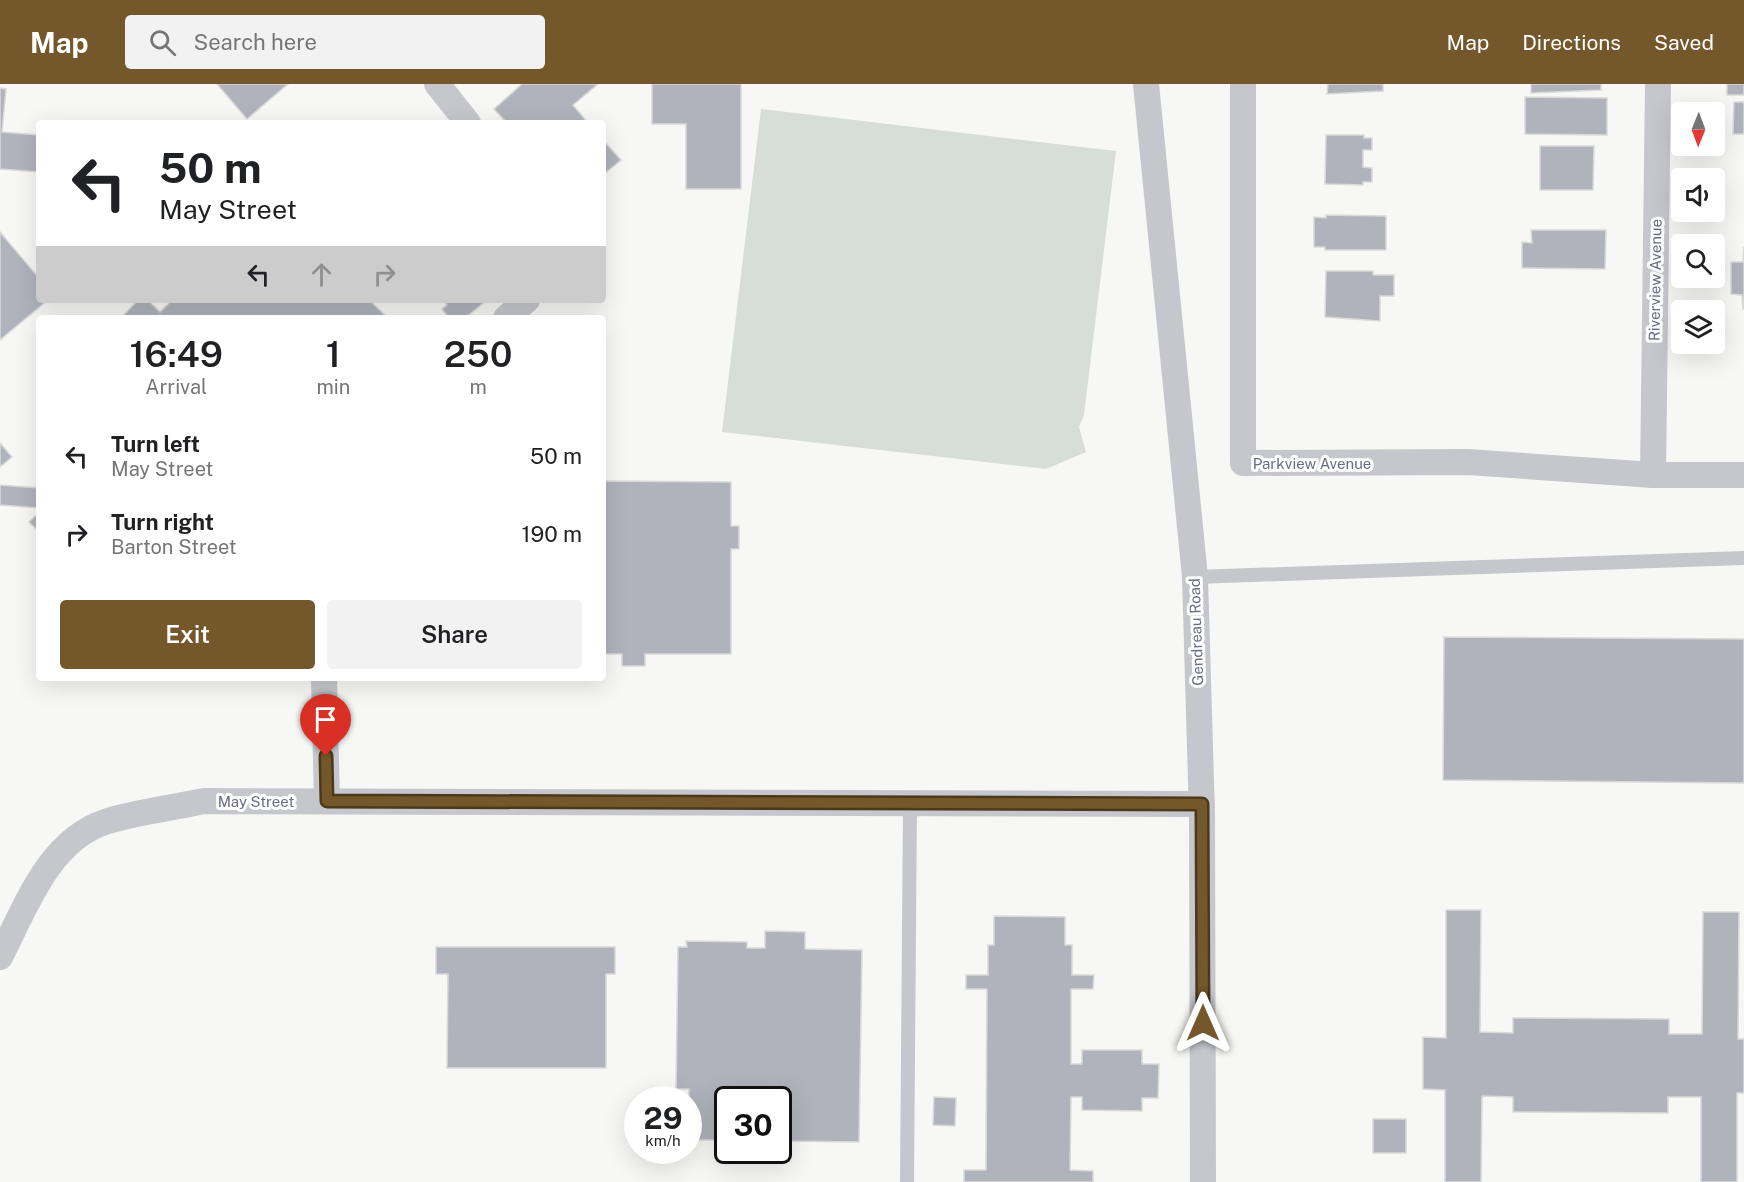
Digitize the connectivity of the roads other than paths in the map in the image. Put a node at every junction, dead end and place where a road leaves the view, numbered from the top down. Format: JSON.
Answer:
{"nodes":[{"id":1,"x":437,"y":84,"type":"edge"},
{"id":2,"x":1146,"y":84,"type":"edge"},
{"id":3,"x":1243,"y":84,"type":"edge"},
{"id":4,"x":1658,"y":84,"type":"edge"},
{"id":5,"x":466,"y":120,"type":"edge"},
{"id":6,"x":524,"y":303,"type":"edge"},
{"id":7,"x":510,"y":315,"type":"edge"},
{"id":8,"x":1653,"y":475,"type":"junction"},
{"id":9,"x":1744,"y":475,"type":"edge"},
{"id":10,"x":1744,"y":558,"type":"edge"},
{"id":11,"x":1195,"y":577,"type":"junction"},
{"id":12,"x":324,"y":681,"type":"edge"},
{"id":13,"x":327,"y":801,"type":"junction"},
{"id":14,"x":910,"y":804,"type":"junction"},
{"id":15,"x":1202,"y":804,"type":"junction"},
{"id":16,"x":0,"y":957,"type":"edge"},
{"id":17,"x":907,"y":1182,"type":"edge"},
{"id":18,"x":1203,"y":1182,"type":"edge"}],
"edges":[{"from":1,"to":5,"type":"street"},
{"from":2,"to":11,"type":"street","name":"Gendreau Road"},
{"from":3,"to":8,"type":"street","name":"Parkview Avenue"},
{"from":4,"to":8,"type":"street","name":"Riverview Avenue"},
{"from":6,"to":7,"type":"street"},
{"from":8,"to":9,"type":"street"},
{"from":10,"to":11,"type":"lane"},
{"from":11,"to":15,"type":"street","name":"Gendreau Road"},
{"from":12,"to":13,"type":"street"},
{"from":13,"to":14,"type":"street","name":"May Street"},
{"from":13,"to":16,"type":"street","name":"May Street"},
{"from":14,"to":15,"type":"street","name":"May Street"},
{"from":14,"to":17,"type":"lane"},
{"from":15,"to":18,"type":"street","name":"Gendreau Road"}]}
